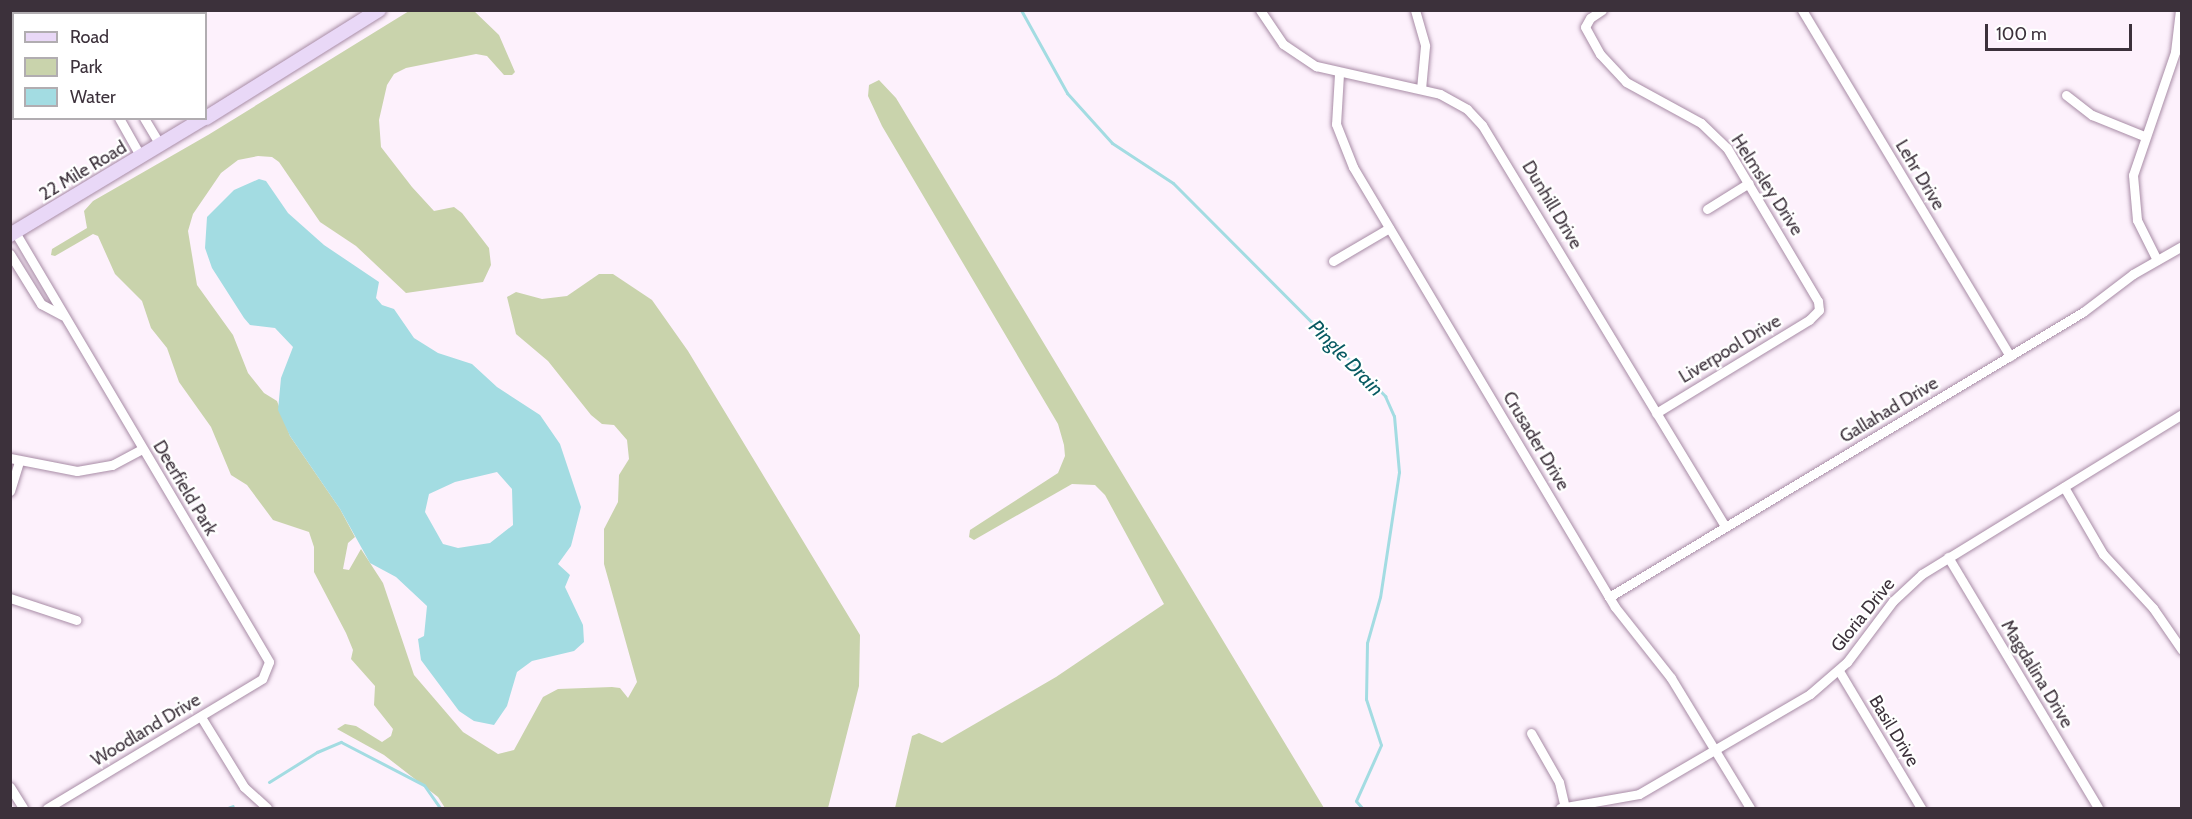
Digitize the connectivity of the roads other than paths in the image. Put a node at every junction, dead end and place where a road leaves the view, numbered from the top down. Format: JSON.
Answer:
{"nodes":[{"id":1,"x":379,"y":10,"type":"edge"},
{"id":2,"x":1260,"y":10,"type":"edge"},
{"id":3,"x":1415,"y":10,"type":"edge"},
{"id":4,"x":1602,"y":10,"type":"edge"},
{"id":5,"x":1802,"y":10,"type":"edge"},
{"id":6,"x":2180,"y":10,"type":"edge"},
{"id":7,"x":1339,"y":74,"type":"junction"},
{"id":8,"x":1421,"y":89,"type":"junction"},
{"id":9,"x":2066,"y":95,"type":"dead end"},
{"id":10,"x":207,"y":117,"type":"edge"},
{"id":11,"x":120,"y":120,"type":"edge"},
{"id":12,"x":145,"y":120,"type":"edge"},
{"id":13,"x":202,"y":120,"type":"edge"},
{"id":14,"x":2144,"y":136,"type":"junction"},
{"id":15,"x":160,"y":145,"type":"junction"},
{"id":16,"x":141,"y":157,"type":"junction"},
{"id":17,"x":1749,"y":183,"type":"junction"},
{"id":18,"x":1707,"y":209,"type":"dead end"},
{"id":19,"x":1389,"y":228,"type":"junction"},
{"id":20,"x":13,"y":233,"type":"edge"},
{"id":21,"x":2181,"y":246,"type":"edge"},
{"id":22,"x":10,"y":254,"type":"edge"},
{"id":23,"x":2157,"y":260,"type":"junction"},
{"id":24,"x":1333,"y":261,"type":"dead end"},
{"id":25,"x":1819,"y":310,"type":"joint"},
{"id":26,"x":62,"y":315,"type":"junction"},
{"id":27,"x":2010,"y":356,"type":"junction"},
{"id":28,"x":1656,"y":413,"type":"junction"},
{"id":29,"x":2181,"y":414,"type":"edge"},
{"id":30,"x":142,"y":448,"type":"junction"},
{"id":31,"x":15,"y":460,"type":"edge"},
{"id":32,"x":2064,"y":487,"type":"junction"},
{"id":33,"x":10,"y":491,"type":"edge"},
{"id":34,"x":1725,"y":527,"type":"junction"},
{"id":35,"x":1948,"y":557,"type":"junction"},
{"id":36,"x":10,"y":597,"type":"edge"},
{"id":37,"x":1610,"y":597,"type":"junction"},
{"id":38,"x":76,"y":620,"type":"dead end"},
{"id":39,"x":2181,"y":650,"type":"edge"},
{"id":40,"x":1839,"y":671,"type":"junction"},
{"id":41,"x":262,"y":679,"type":"joint"},
{"id":42,"x":201,"y":717,"type":"junction"},
{"id":43,"x":1531,"y":733,"type":"dead end"},
{"id":44,"x":1716,"y":750,"type":"junction"},
{"id":45,"x":10,"y":787,"type":"edge"},
{"id":46,"x":23,"y":808,"type":"edge"},
{"id":47,"x":47,"y":808,"type":"edge"},
{"id":48,"x":267,"y":808,"type":"edge"},
{"id":49,"x":1563,"y":808,"type":"edge"},
{"id":50,"x":1750,"y":808,"type":"edge"},
{"id":51,"x":1921,"y":808,"type":"edge"},
{"id":52,"x":2098,"y":808,"type":"edge"}],
"edges":[{"from":1,"to":10,"type":"street","name":"22 Mile Road"},
{"from":2,"to":7,"type":"street","name":"Dunhill Drive"},
{"from":3,"to":8,"type":"street"},
{"from":4,"to":17,"type":"street","name":"Helmsley Drive"},
{"from":5,"to":27,"type":"street","name":"Lehr Drive"},
{"from":6,"to":14,"type":"street"},
{"from":7,"to":8,"type":"street","name":"Dunhill Drive"},
{"from":7,"to":19,"type":"street","name":"Crusader Drive"},
{"from":8,"to":28,"type":"street","name":"Dunhill Drive"},
{"from":9,"to":14,"type":"street"},
{"from":11,"to":16,"type":"street"},
{"from":12,"to":15,"type":"street"},
{"from":13,"to":15,"type":"street","name":"22 Mile Road"},
{"from":14,"to":23,"type":"street"},
{"from":15,"to":16,"type":"street","name":"22 Mile Road"},
{"from":16,"to":20,"type":"street","name":"22 Mile Road"},
{"from":17,"to":18,"type":"street"},
{"from":17,"to":25,"type":"street","name":"Helmsley Drive"},
{"from":19,"to":24,"type":"street"},
{"from":19,"to":37,"type":"street","name":"Crusader Drive"},
{"from":20,"to":26,"type":"street","name":"Deerfield Park"},
{"from":21,"to":23,"type":"street","name":"Gallahad Drive"},
{"from":22,"to":26,"type":"street"},
{"from":23,"to":27,"type":"street","name":"Gallahad Drive"},
{"from":25,"to":28,"type":"street","name":"Liverpool Drive"},
{"from":26,"to":30,"type":"street","name":"Deerfield Park"},
{"from":27,"to":34,"type":"street","name":"Gallahad Drive"},
{"from":28,"to":34,"type":"street","name":"Dunhill Drive"},
{"from":29,"to":32,"type":"street","name":"Gloria Drive"},
{"from":30,"to":31,"type":"street"},
{"from":30,"to":41,"type":"street","name":"Deerfield Park"},
{"from":31,"to":33,"type":"street"},
{"from":32,"to":35,"type":"street","name":"Gloria Drive"},
{"from":32,"to":39,"type":"street"},
{"from":34,"to":37,"type":"street","name":"Gallahad Drive"},
{"from":35,"to":40,"type":"street","name":"Gloria Drive"},
{"from":35,"to":52,"type":"street","name":"Magdalina Drive"},
{"from":36,"to":38,"type":"street"},
{"from":37,"to":44,"type":"street","name":"Crusader Drive"},
{"from":40,"to":44,"type":"street","name":"Gloria Drive"},
{"from":40,"to":51,"type":"street","name":"Basil Drive"},
{"from":41,"to":42,"type":"street","name":"Woodland Drive"},
{"from":42,"to":47,"type":"street","name":"Woodland Drive"},
{"from":42,"to":48,"type":"street"},
{"from":43,"to":49,"type":"street"},
{"from":44,"to":49,"type":"street","name":"Gloria Drive"},
{"from":44,"to":50,"type":"street","name":"Crusader Drive"},
{"from":45,"to":46,"type":"street"}]}
